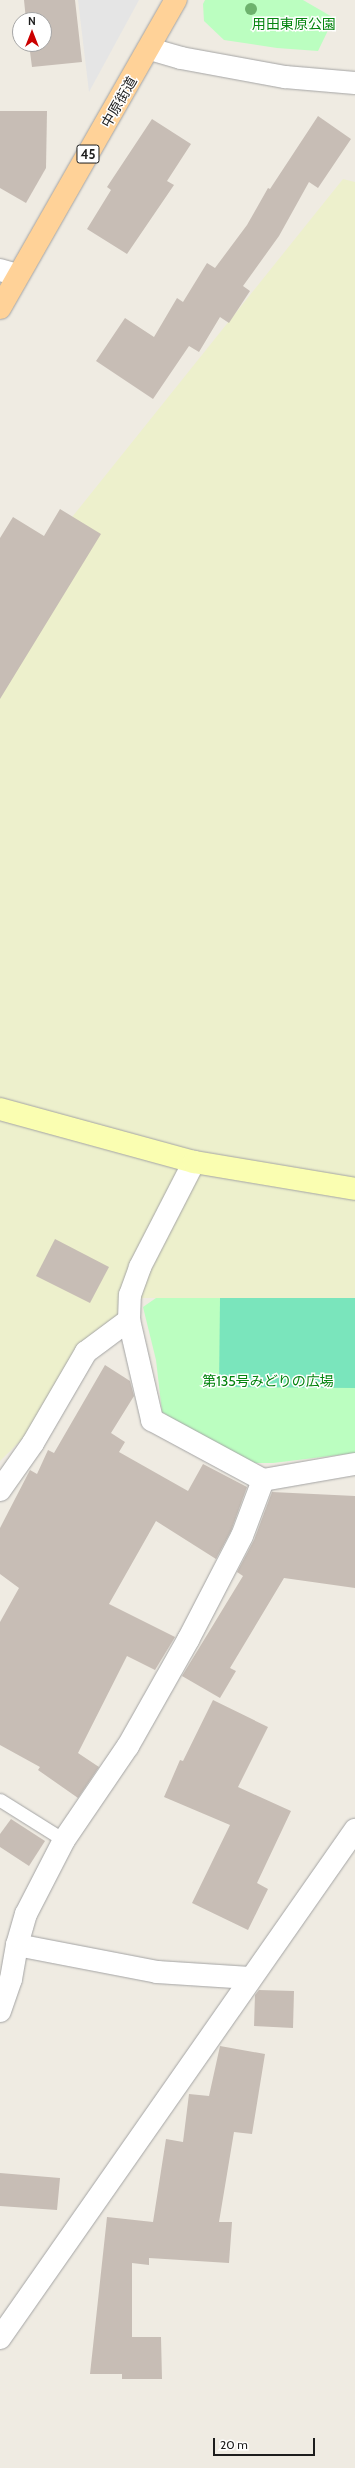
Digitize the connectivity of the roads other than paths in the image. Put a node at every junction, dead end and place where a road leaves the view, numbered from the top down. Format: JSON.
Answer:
{"nodes":[{"id":1,"x":176,"y":0,"type":"edge"},
{"id":2,"x":150,"y":49,"type":"junction"},
{"id":3,"x":355,"y":83,"type":"edge"},
{"id":4,"x":9,"y":273,"type":"edge"},
{"id":5,"x":0,"y":308,"type":"edge"},
{"id":6,"x":0,"y":1109,"type":"edge"},
{"id":7,"x":194,"y":1162,"type":"junction"},
{"id":8,"x":355,"y":1189,"type":"edge"},
{"id":9,"x":129,"y":1320,"type":"junction"},
{"id":10,"x":355,"y":1464,"type":"edge"},
{"id":11,"x":263,"y":1480,"type":"junction"},
{"id":12,"x":0,"y":1490,"type":"edge"},
{"id":13,"x":0,"y":1800,"type":"edge"},
{"id":14,"x":64,"y":1840,"type":"junction"},
{"id":15,"x":351,"y":1843,"type":"edge"},
{"id":16,"x":16,"y":1945,"type":"junction"},
{"id":17,"x":250,"y":1978,"type":"junction"},
{"id":18,"x":0,"y":2010,"type":"edge"},
{"id":19,"x":0,"y":2338,"type":"edge"}],
"edges":[{"from":1,"to":2,"type":"main road","name":"中原街道","number":"45"},
{"from":2,"to":3,"type":"street"},
{"from":2,"to":4,"type":"main road","name":"中原街道","number":"45"},
{"from":4,"to":5,"type":"main road","name":"中原街道","number":"45"},
{"from":6,"to":7,"type":"street"},
{"from":7,"to":8,"type":"street"},
{"from":7,"to":9,"type":"street"},
{"from":9,"to":11,"type":"street"},
{"from":9,"to":12,"type":"street"},
{"from":10,"to":11,"type":"street"},
{"from":11,"to":14,"type":"street"},
{"from":13,"to":14,"type":"lane"},
{"from":14,"to":16,"type":"street"},
{"from":15,"to":17,"type":"street"},
{"from":16,"to":17,"type":"street"},
{"from":16,"to":18,"type":"street"},
{"from":17,"to":19,"type":"street"}]}
